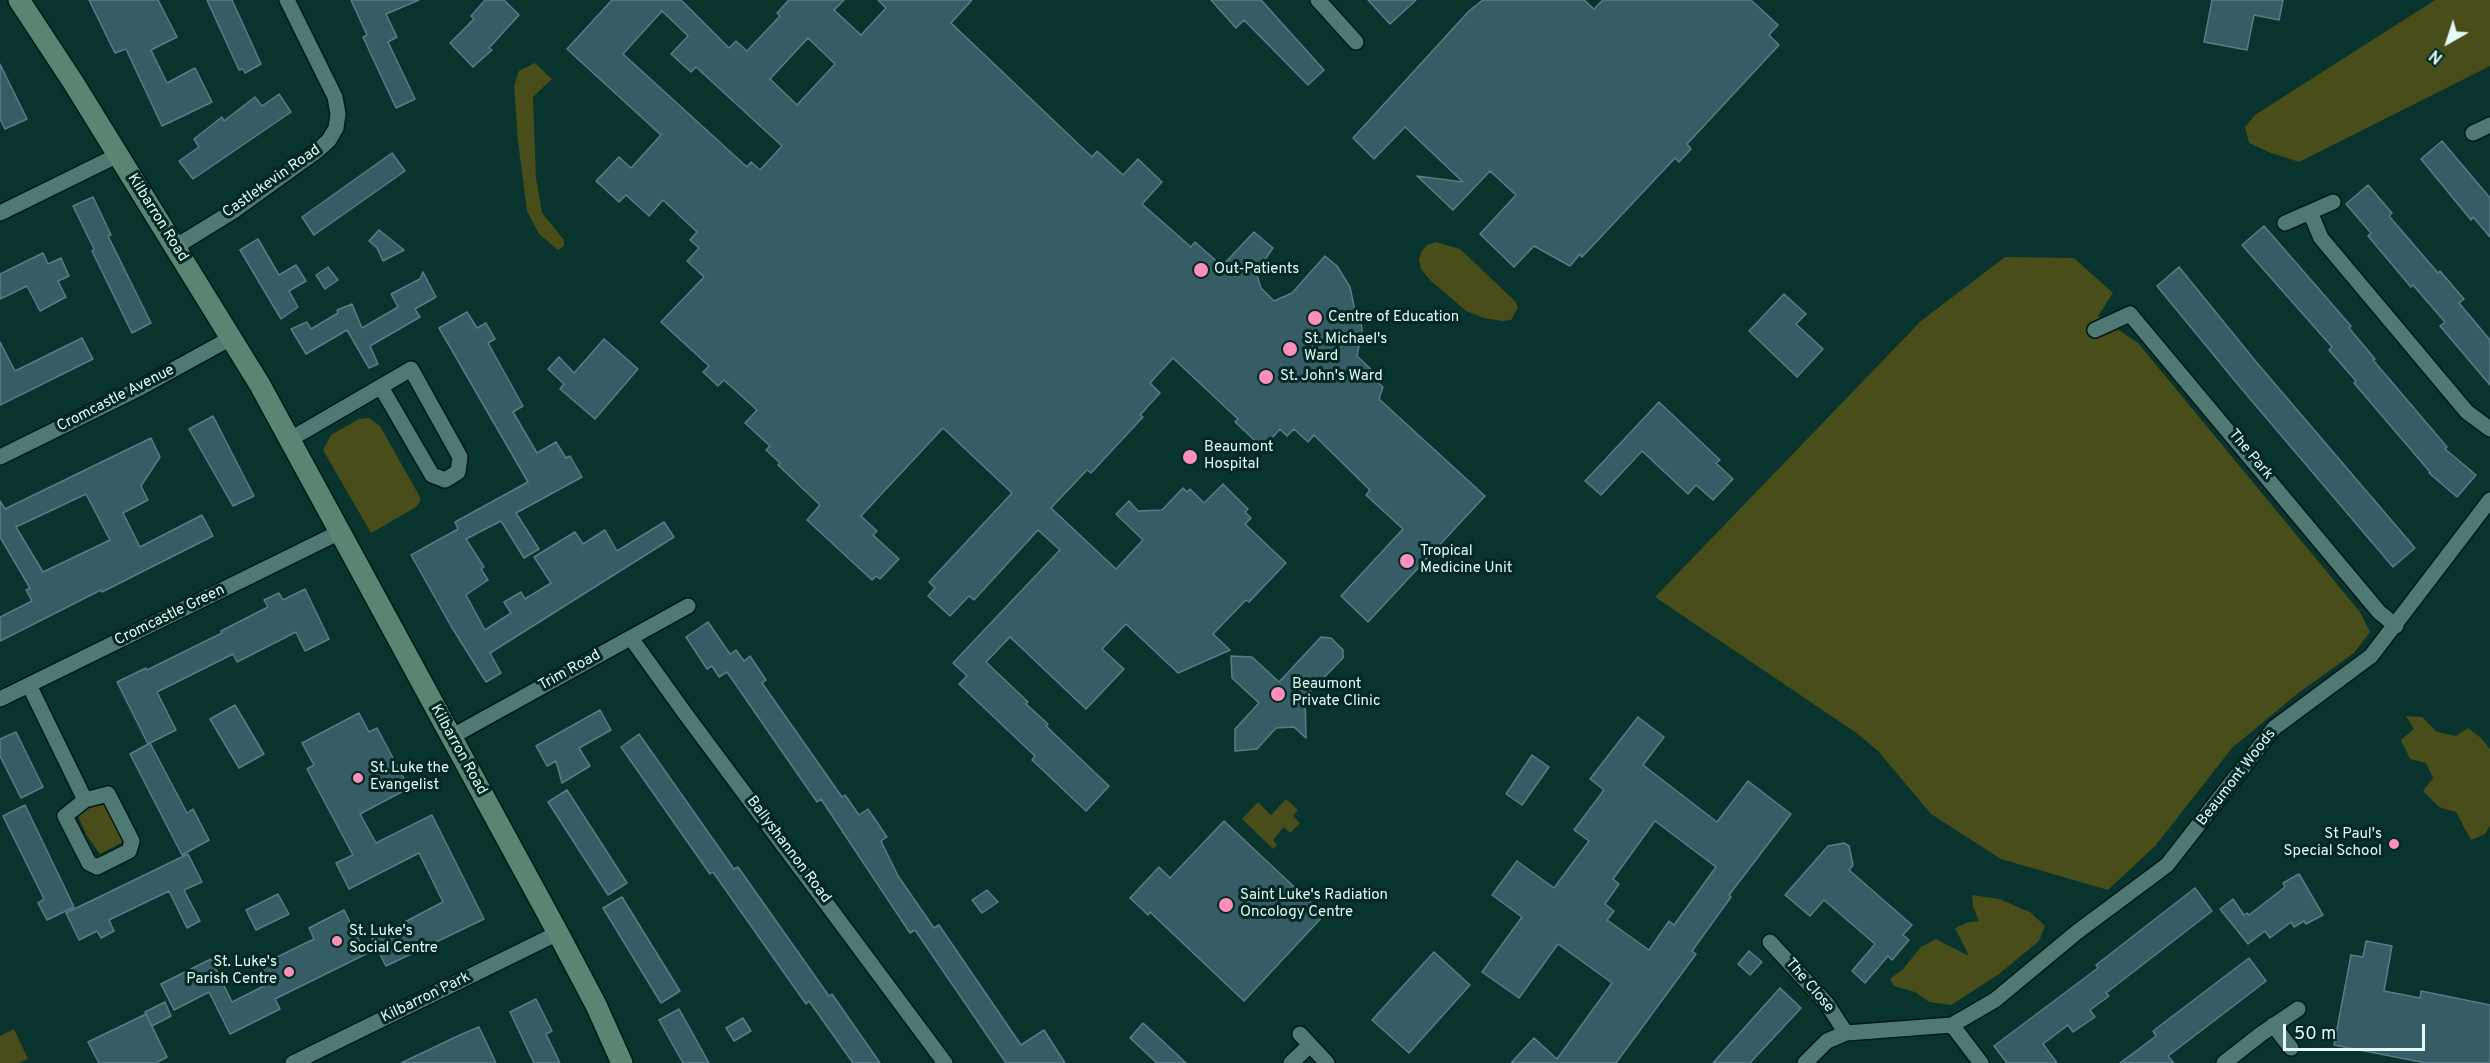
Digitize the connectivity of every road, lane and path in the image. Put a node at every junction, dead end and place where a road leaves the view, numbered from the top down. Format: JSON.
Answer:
{"nodes":[{"id":1,"x":19,"y":0,"type":"edge"},
{"id":2,"x":287,"y":0,"type":"edge"},
{"id":3,"x":1318,"y":0,"type":"edge"},
{"id":4,"x":1356,"y":42,"type":"dead end"},
{"id":5,"x":2490,"y":125,"type":"edge"},
{"id":6,"x":2473,"y":134,"type":"dead end"},
{"id":7,"x":118,"y":155,"type":"junction"},
{"id":8,"x":2334,"y":202,"type":"dead end"},
{"id":9,"x":2310,"y":212,"type":"junction"},
{"id":10,"x":0,"y":213,"type":"edge"},
{"id":11,"x":2285,"y":223,"type":"dead end"},
{"id":12,"x":175,"y":247,"type":"junction"},
{"id":13,"x":2095,"y":330,"type":"dead end"},
{"id":14,"x":231,"y":338,"type":"junction"},
{"id":15,"x":381,"y":387,"type":"junction"},
{"id":16,"x":2490,"y":429,"type":"edge"},
{"id":17,"x":289,"y":440,"type":"junction"},
{"id":18,"x":0,"y":457,"type":"edge"},
{"id":19,"x":2490,"y":500,"type":"edge"},
{"id":20,"x":340,"y":532,"type":"junction"},
{"id":21,"x":688,"y":606,"type":"dead end"},
{"id":22,"x":2396,"y":626,"type":"junction"},
{"id":23,"x":631,"y":638,"type":"junction"},
{"id":24,"x":29,"y":685,"type":"junction"},
{"id":25,"x":0,"y":699,"type":"edge"},
{"id":26,"x":451,"y":737,"type":"junction"},
{"id":27,"x":85,"y":800,"type":"junction"},
{"id":28,"x":558,"y":933,"type":"junction"},
{"id":29,"x":1770,"y":942,"type":"dead end"},
{"id":30,"x":2298,"y":1009,"type":"dead end"},
{"id":31,"x":1952,"y":1025,"type":"junction"},
{"id":32,"x":2273,"y":1025,"type":"junction"},
{"id":33,"x":1846,"y":1033,"type":"junction"},
{"id":34,"x":2291,"y":1048,"type":"dead end"},
{"id":35,"x":293,"y":1063,"type":"edge"},
{"id":36,"x":622,"y":1063,"type":"edge"},
{"id":37,"x":945,"y":1063,"type":"edge"},
{"id":38,"x":1291,"y":1063,"type":"edge"},
{"id":39,"x":1327,"y":1063,"type":"edge"},
{"id":40,"x":1805,"y":1063,"type":"edge"},
{"id":41,"x":1981,"y":1063,"type":"edge"},
{"id":42,"x":2224,"y":1063,"type":"edge"}],
"edges":[{"from":1,"to":7,"type":"street","name":"Kilbarron Road"},
{"from":2,"to":12,"type":"street","name":"Castlekevin Road"},
{"from":3,"to":4,"type":"street"},
{"from":5,"to":6,"type":"street"},
{"from":7,"to":10,"type":"street"},
{"from":7,"to":12,"type":"street","name":"Kilbarron Road"},
{"from":8,"to":9,"type":"street"},
{"from":9,"to":11,"type":"street"},
{"from":9,"to":16,"type":"street"},
{"from":12,"to":14,"type":"street","name":"Kilbarron Road"},
{"from":13,"to":22,"type":"street","name":"The Park"},
{"from":14,"to":17,"type":"street","name":"Kilbarron Road"},
{"from":14,"to":18,"type":"street","name":"Cromcastle Avenue"},
{"from":15,"to":15,"type":"street"},
{"from":15,"to":17,"type":"street"},
{"from":17,"to":20,"type":"street","name":"Kilbarron Road"},
{"from":19,"to":22,"type":"street","name":"Beaumont Woods"},
{"from":20,"to":24,"type":"street","name":"Cromcastle Green"},
{"from":20,"to":26,"type":"street","name":"Kilbarron Road"},
{"from":21,"to":23,"type":"street","name":"Trim Road"},
{"from":22,"to":31,"type":"street","name":"Beaumont Woods"},
{"from":23,"to":26,"type":"street","name":"Trim Road"},
{"from":23,"to":37,"type":"street","name":"Ballyshannon Road"},
{"from":24,"to":25,"type":"street","name":"Cromcastle Green"},
{"from":24,"to":27,"type":"street"},
{"from":26,"to":28,"type":"street","name":"Kilbarron Road"},
{"from":27,"to":27,"type":"street"},
{"from":28,"to":35,"type":"street","name":"Kilbarron Park"},
{"from":28,"to":36,"type":"street","name":"Kilbarron Road"},
{"from":29,"to":33,"type":"street","name":"The Close"},
{"from":30,"to":32,"type":"street"},
{"from":31,"to":33,"type":"street"},
{"from":31,"to":41,"type":"street"},
{"from":32,"to":34,"type":"street"},
{"from":32,"to":42,"type":"street"},
{"from":33,"to":40,"type":"street"},
{"from":38,"to":39,"type":"street"}]}
